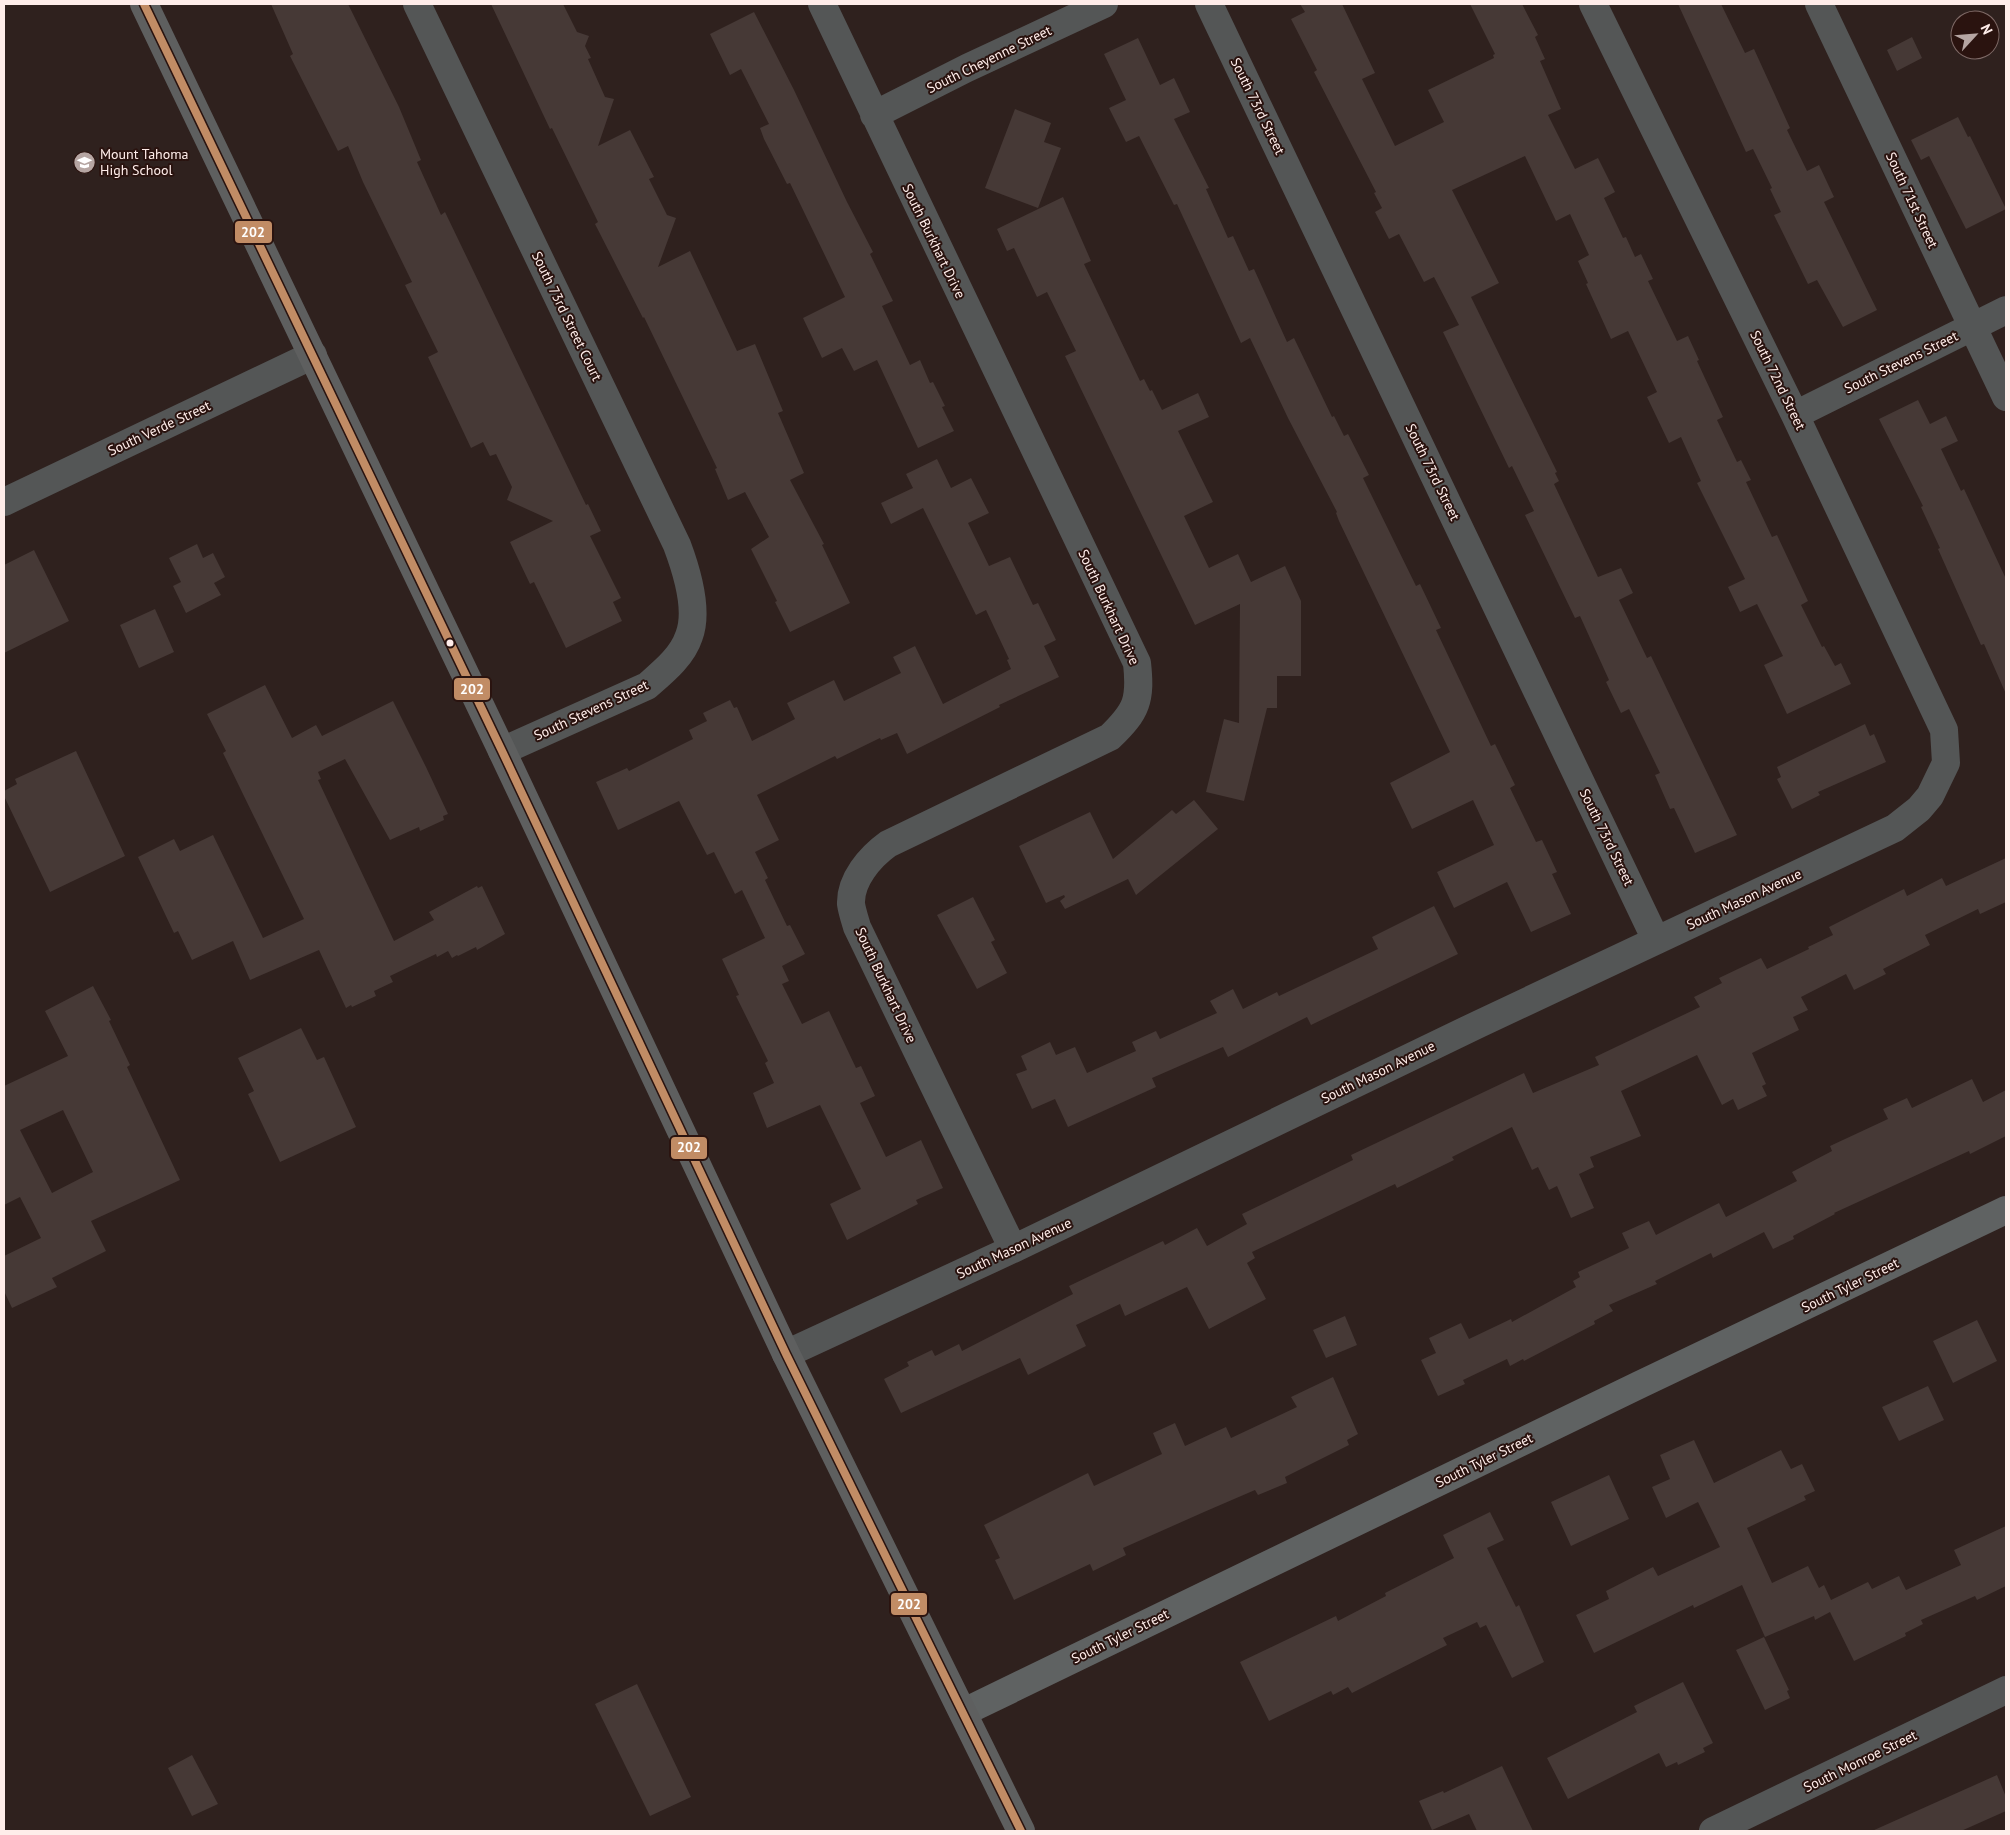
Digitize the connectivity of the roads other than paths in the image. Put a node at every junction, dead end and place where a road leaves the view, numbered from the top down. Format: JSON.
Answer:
{"nodes":[{"id":1,"x":144,"y":4,"type":"edge"},
{"id":2,"x":417,"y":4,"type":"edge"},
{"id":3,"x":822,"y":4,"type":"edge"},
{"id":4,"x":1104,"y":4,"type":"edge"},
{"id":5,"x":1209,"y":4,"type":"edge"},
{"id":6,"x":1592,"y":4,"type":"edge"},
{"id":7,"x":1819,"y":4,"type":"edge"},
{"id":8,"x":874,"y":115,"type":"junction"},
{"id":9,"x":2006,"y":310,"type":"edge"},
{"id":10,"x":1972,"y":326,"type":"junction"},
{"id":11,"x":313,"y":355,"type":"junction"},
{"id":12,"x":2006,"y":397,"type":"edge"},
{"id":13,"x":1795,"y":414,"type":"junction"},
{"id":14,"x":4,"y":502,"type":"edge"},
{"id":15,"x":690,"y":635,"type":"joint"},
{"id":16,"x":502,"y":751,"type":"junction"},
{"id":17,"x":1946,"y":762,"type":"joint"},
{"id":18,"x":1656,"y":940,"type":"junction"},
{"id":19,"x":2006,"y":1210,"type":"edge"},
{"id":20,"x":1013,"y":1249,"type":"junction"},
{"id":21,"x":786,"y":1354,"type":"junction"},
{"id":22,"x":2006,"y":1690,"type":"edge"},
{"id":23,"x":964,"y":1712,"type":"junction"},
{"id":24,"x":1021,"y":1831,"type":"edge"},
{"id":25,"x":1713,"y":1831,"type":"edge"}],
"edges":[{"from":1,"to":11,"type":"main road"},
{"from":2,"to":15,"type":"street","name":"South 73rd Street Court"},
{"from":3,"to":8,"type":"street","name":"South Burkhart Drive"},
{"from":4,"to":8,"type":"street","name":"South Cheyenne Street"},
{"from":5,"to":18,"type":"street","name":"South 73rd Street"},
{"from":6,"to":13,"type":"street","name":"South 72nd Street"},
{"from":7,"to":10,"type":"street","name":"South 71st Street"},
{"from":8,"to":20,"type":"street","name":"South Burkhart Drive"},
{"from":9,"to":10,"type":"street","name":"South Stevens Street"},
{"from":10,"to":12,"type":"street","name":"South 71st Street"},
{"from":10,"to":13,"type":"street","name":"South Stevens Street"},
{"from":11,"to":14,"type":"street","name":"South Verde Street"},
{"from":11,"to":16,"type":"main road"},
{"from":13,"to":17,"type":"street","name":"South 72nd Street"},
{"from":15,"to":16,"type":"street","name":"South Stevens Street"},
{"from":16,"to":21,"type":"main road"},
{"from":17,"to":18,"type":"street","name":"South Mason Avenue"},
{"from":18,"to":20,"type":"street","name":"South Mason Avenue"},
{"from":19,"to":23,"type":"street","name":"South Tyler Street"},
{"from":20,"to":21,"type":"street","name":"South Mason Avenue"},
{"from":21,"to":23,"type":"main road"},
{"from":22,"to":25,"type":"street","name":"South Monroe Street"},
{"from":23,"to":24,"type":"main road"}]}
